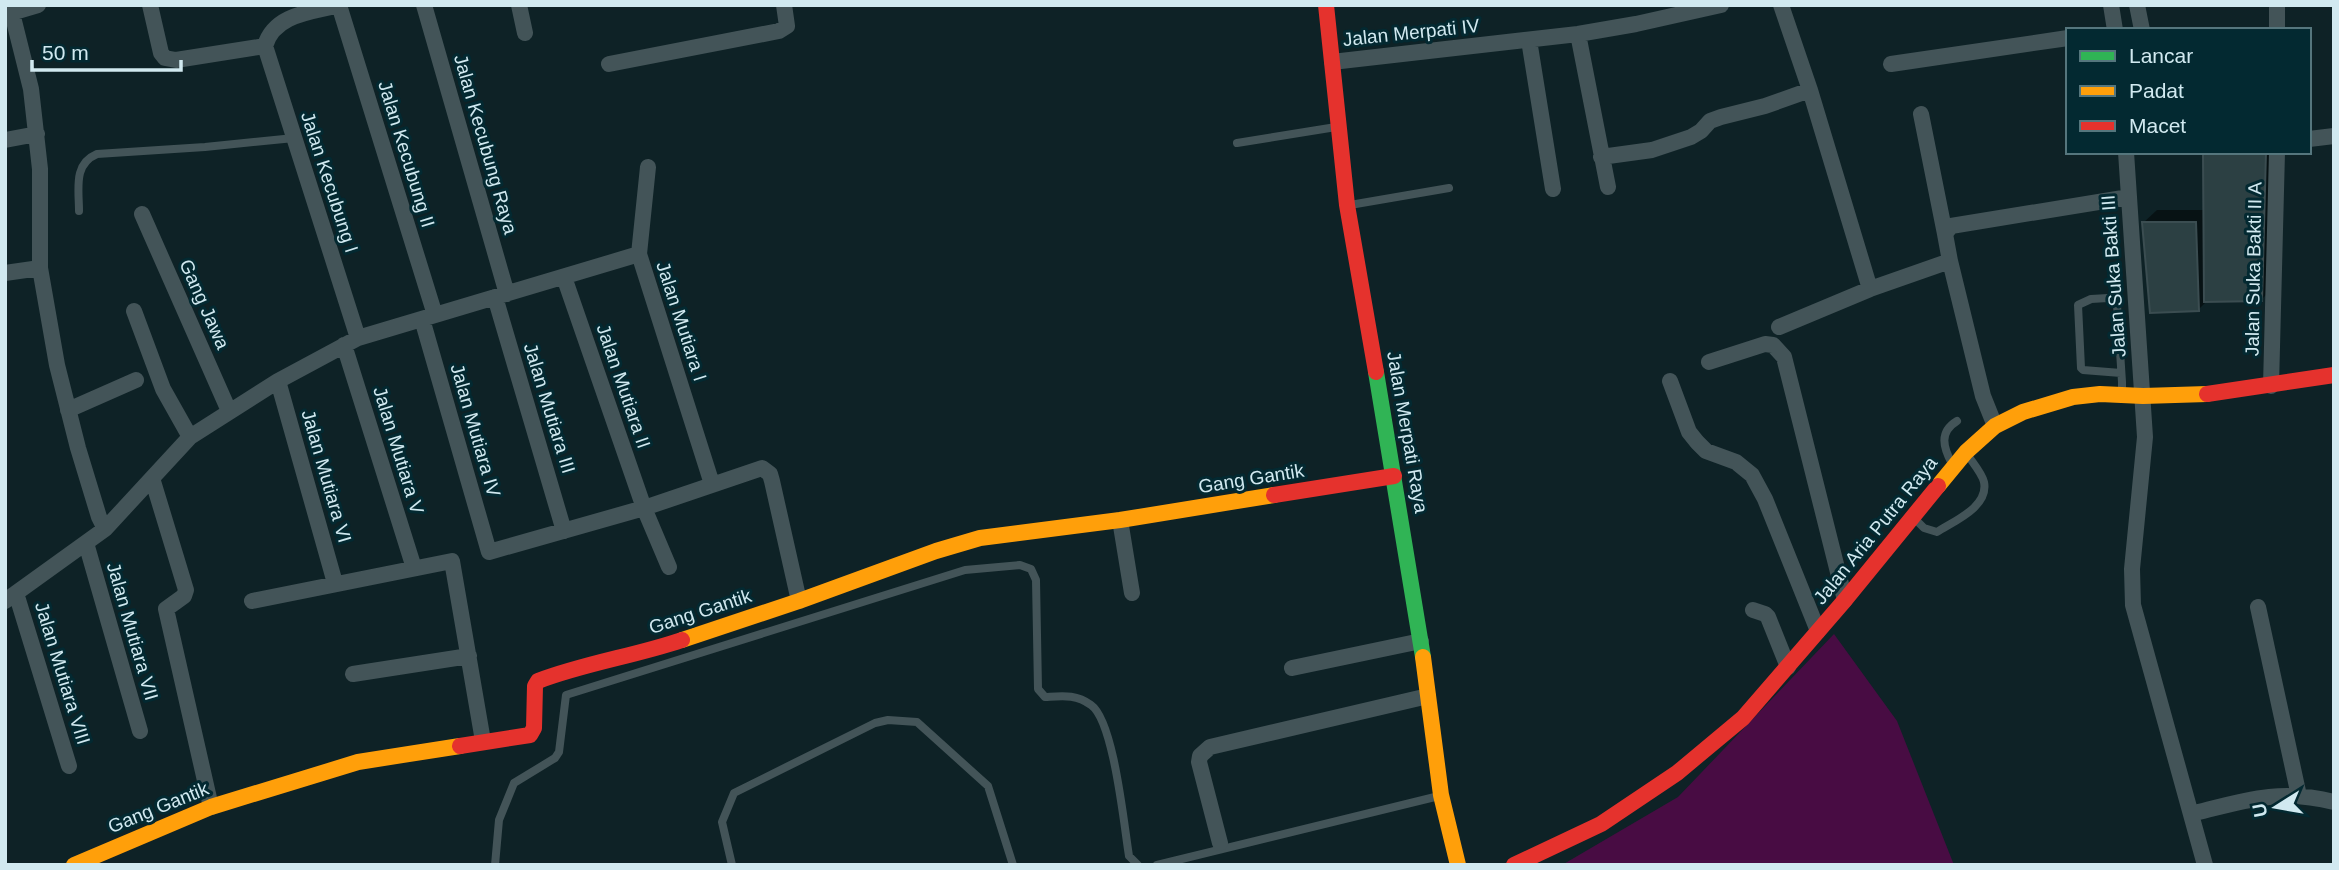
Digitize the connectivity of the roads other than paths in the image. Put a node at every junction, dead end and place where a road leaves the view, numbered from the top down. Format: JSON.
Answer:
{"nodes":[{"id":1,"x":38,"y":5,"type":"edge"},
{"id":2,"x":150,"y":5,"type":"edge"},
{"id":3,"x":340,"y":5,"type":"edge"},
{"id":4,"x":424,"y":5,"type":"edge"},
{"id":5,"x":519,"y":5,"type":"edge"},
{"id":6,"x":784,"y":5,"type":"edge"},
{"id":7,"x":1325,"y":5,"type":"edge"},
{"id":8,"x":1721,"y":5,"type":"edge"},
{"id":9,"x":1782,"y":5,"type":"edge"},
{"id":10,"x":2111,"y":5,"type":"edge"},
{"id":11,"x":2137,"y":5,"type":"edge"},
{"id":12,"x":2277,"y":5,"type":"edge"},
{"id":13,"x":11,"y":9,"type":"edge"},
{"id":14,"x":2115,"y":28,"type":"edge"},
{"id":15,"x":2143,"y":28,"type":"edge"},
{"id":16,"x":2277,"y":28,"type":"edge"},
{"id":17,"x":525,"y":33,"type":"dead end"},
{"id":18,"x":1578,"y":34,"type":"junction"},
{"id":19,"x":2066,"y":38,"type":"edge"},
{"id":20,"x":1528,"y":40,"type":"junction"},
{"id":21,"x":266,"y":42,"type":"junction"},
{"id":22,"x":1332,"y":62,"type":"junction"},
{"id":23,"x":609,"y":64,"type":"dead end"},
{"id":24,"x":1891,"y":64,"type":"dead end"},
{"id":25,"x":1810,"y":90,"type":"junction"},
{"id":26,"x":1922,"y":114,"type":"dead end"},
{"id":27,"x":1339,"y":126,"type":"junction"},
{"id":28,"x":37,"y":134,"type":"junction"},
{"id":29,"x":2334,"y":136,"type":"edge"},
{"id":30,"x":294,"y":138,"type":"junction"},
{"id":31,"x":2311,"y":139,"type":"edge"},
{"id":32,"x":5,"y":140,"type":"edge"},
{"id":33,"x":1237,"y":143,"type":"dead end"},
{"id":34,"x":2126,"y":154,"type":"edge"},
{"id":35,"x":2277,"y":154,"type":"edge"},
{"id":36,"x":1601,"y":157,"type":"junction"},
{"id":37,"x":648,"y":167,"type":"dead end"},
{"id":38,"x":1608,"y":187,"type":"dead end"},
{"id":39,"x":1449,"y":188,"type":"dead end"},
{"id":40,"x":1553,"y":189,"type":"dead end"},
{"id":41,"x":2129,"y":197,"type":"junction"},
{"id":42,"x":1347,"y":205,"type":"junction"},
{"id":43,"x":79,"y":211,"type":"dead end"},
{"id":44,"x":142,"y":214,"type":"dead end"},
{"id":45,"x":1945,"y":234,"type":"junction"},
{"id":46,"x":639,"y":254,"type":"junction"},
{"id":47,"x":1950,"y":261,"type":"junction"},
{"id":48,"x":40,"y":268,"type":"junction"},
{"id":49,"x":5,"y":273,"type":"edge"},
{"id":50,"x":564,"y":276,"type":"junction"},
{"id":51,"x":1870,"y":289,"type":"junction"},
{"id":52,"x":501,"y":295,"type":"junction"},
{"id":53,"x":134,"y":311,"type":"dead end"},
{"id":54,"x":428,"y":317,"type":"junction"},
{"id":55,"x":1779,"y":327,"type":"dead end"},
{"id":56,"x":351,"y":342,"type":"junction"},
{"id":57,"x":1709,"y":362,"type":"dead end"},
{"id":58,"x":2121,"y":373,"type":"junction"},
{"id":59,"x":2334,"y":375,"type":"edge"},
{"id":60,"x":136,"y":380,"type":"dead end"},
{"id":61,"x":1670,"y":380,"type":"dead end"},
{"id":62,"x":278,"y":381,"type":"junction"},
{"id":63,"x":2271,"y":386,"type":"junction"},
{"id":64,"x":2122,"y":396,"type":"junction"},
{"id":65,"x":2143,"y":396,"type":"junction"},
{"id":66,"x":68,"y":410,"type":"junction"},
{"id":67,"x":229,"y":411,"type":"junction"},
{"id":68,"x":1957,"y":421,"type":"dead end"},
{"id":69,"x":1995,"y":426,"type":"junction"},
{"id":70,"x":190,"y":437,"type":"junction"},
{"id":71,"x":1966,"y":452,"type":"junction"},
{"id":72,"x":1954,"y":467,"type":"junction"},
{"id":73,"x":1394,"y":476,"type":"junction"},
{"id":74,"x":152,"y":478,"type":"junction"},
{"id":75,"x":712,"y":484,"type":"junction"},
{"id":76,"x":645,"y":508,"type":"junction"},
{"id":77,"x":1913,"y":517,"type":"junction"},
{"id":78,"x":1120,"y":520,"type":"junction"},
{"id":79,"x":105,"y":529,"type":"junction"},
{"id":80,"x":564,"y":531,"type":"junction"},
{"id":81,"x":86,"y":543,"type":"junction"},
{"id":82,"x":669,"y":567,"type":"dead end"},
{"id":83,"x":414,"y":568,"type":"junction"},
{"id":84,"x":335,"y":583,"type":"junction"},
{"id":85,"x":1132,"y":593,"type":"dead end"},
{"id":86,"x":11,"y":597,"type":"edge"},
{"id":87,"x":1845,"y":600,"type":"junction"},
{"id":88,"x":252,"y":601,"type":"dead end"},
{"id":89,"x":799,"y":601,"type":"junction"},
{"id":90,"x":2258,"y":607,"type":"dead end"},
{"id":91,"x":1752,"y":610,"type":"dead end"},
{"id":92,"x":1818,"y":631,"type":"junction"},
{"id":93,"x":1421,"y":641,"type":"junction"},
{"id":94,"x":469,"y":656,"type":"junction"},
{"id":95,"x":1788,"y":667,"type":"junction"},
{"id":96,"x":1292,"y":668,"type":"dead end"},
{"id":97,"x":354,"y":674,"type":"dead end"},
{"id":98,"x":1427,"y":696,"type":"junction"},
{"id":99,"x":140,"y":731,"type":"dead end"},
{"id":100,"x":483,"y":741,"type":"junction"},
{"id":101,"x":69,"y":766,"type":"dead end"},
{"id":102,"x":1441,"y":795,"type":"junction"},
{"id":103,"x":2299,"y":796,"type":"junction"},
{"id":104,"x":2334,"y":802,"type":"edge"},
{"id":105,"x":211,"y":807,"type":"junction"},
{"id":106,"x":2191,"y":814,"type":"junction"},
{"id":107,"x":1220,"y":843,"type":"dead end"},
{"id":108,"x":74,"y":865,"type":"edge"},
{"id":109,"x":495,"y":865,"type":"edge"},
{"id":110,"x":732,"y":865,"type":"edge"},
{"id":111,"x":1013,"y":865,"type":"edge"},
{"id":112,"x":1138,"y":865,"type":"edge"},
{"id":113,"x":1157,"y":865,"type":"edge"},
{"id":114,"x":1458,"y":865,"type":"edge"},
{"id":115,"x":1514,"y":865,"type":"edge"},
{"id":116,"x":2205,"y":865,"type":"edge"}],
"edges":[{"from":1,"to":13,"type":"street"},
{"from":2,"to":21,"type":"street"},
{"from":3,"to":21,"type":"street"},
{"from":3,"to":54,"type":"street","name":"Jalan Kecubung II"},
{"from":4,"to":52,"type":"street","name":"Jalan Kecubung Raya"},
{"from":5,"to":17,"type":"street"},
{"from":6,"to":23,"type":"street"},
{"from":7,"to":22,"type":"main road","name":"Jalan Merpati Raya"},
{"from":8,"to":18,"type":"street","name":"Jalan Merpati IV"},
{"from":9,"to":25,"type":"street"},
{"from":10,"to":14,"type":"street"},
{"from":11,"to":15,"type":"street"},
{"from":12,"to":16,"type":"street"},
{"from":13,"to":28,"type":"street"},
{"from":18,"to":20,"type":"street","name":"Jalan Merpati IV"},
{"from":18,"to":36,"type":"street"},
{"from":19,"to":24,"type":"street"},
{"from":20,"to":22,"type":"street","name":"Jalan Merpati IV"},
{"from":20,"to":40,"type":"street"},
{"from":21,"to":30,"type":"street","name":"Jalan Kecubung I"},
{"from":22,"to":27,"type":"main road","name":"Jalan Merpati Raya"},
{"from":25,"to":36,"type":"street"},
{"from":25,"to":51,"type":"street"},
{"from":26,"to":45,"type":"street"},
{"from":27,"to":33,"type":"lane"},
{"from":27,"to":42,"type":"main road","name":"Jalan Merpati Raya"},
{"from":28,"to":32,"type":"street"},
{"from":28,"to":48,"type":"street"},
{"from":29,"to":31,"type":"street"},
{"from":30,"to":43,"type":"lane"},
{"from":30,"to":56,"type":"street","name":"Jalan Kecubung I"},
{"from":34,"to":41,"type":"street","name":"Jalan Suka Bakti III"},
{"from":35,"to":63,"type":"street","name":"Jalan Suka Bakti II A"},
{"from":36,"to":38,"type":"street"},
{"from":37,"to":46,"type":"street","name":"Jalan Mutiara I"},
{"from":39,"to":42,"type":"lane"},
{"from":41,"to":45,"type":"street"},
{"from":41,"to":65,"type":"street","name":"Jalan Suka Bakti III"},
{"from":42,"to":73,"type":"main road","name":"Jalan Merpati Raya"},
{"from":44,"to":67,"type":"street","name":"Gang Jawa"},
{"from":45,"to":47,"type":"street"},
{"from":46,"to":50,"type":"street"},
{"from":46,"to":75,"type":"street","name":"Jalan Mutiara I"},
{"from":47,"to":51,"type":"street"},
{"from":47,"to":69,"type":"street"},
{"from":48,"to":49,"type":"street"},
{"from":48,"to":66,"type":"street"},
{"from":50,"to":52,"type":"street"},
{"from":50,"to":76,"type":"street","name":"Jalan Mutiara II"},
{"from":51,"to":55,"type":"street"},
{"from":52,"to":54,"type":"street"},
{"from":52,"to":80,"type":"street","name":"Jalan Mutiara III"},
{"from":53,"to":70,"type":"street"},
{"from":54,"to":56,"type":"street"},
{"from":54,"to":80,"type":"street","name":"Jalan Mutiara IV"},
{"from":56,"to":62,"type":"street"},
{"from":56,"to":83,"type":"street","name":"Jalan Mutiara V"},
{"from":57,"to":87,"type":"street"},
{"from":58,"to":58,"type":"lane"},
{"from":58,"to":64,"type":"lane"},
{"from":59,"to":63,"type":"main road","name":"Jalan Aria Putra Raya"},
{"from":60,"to":66,"type":"street"},
{"from":61,"to":92,"type":"street"},
{"from":62,"to":67,"type":"street"},
{"from":62,"to":84,"type":"street","name":"Jalan Mutiara VI"},
{"from":63,"to":65,"type":"main road","name":"Jalan Aria Putra Raya"},
{"from":64,"to":65,"type":"main road","name":"Jalan Aria Putra Raya"},
{"from":64,"to":69,"type":"main road","name":"Jalan Aria Putra Raya"},
{"from":65,"to":106,"type":"street","name":"Jalan Suka Bakti III"},
{"from":66,"to":79,"type":"street"},
{"from":67,"to":70,"type":"street"},
{"from":68,"to":72,"type":"lane"},
{"from":69,"to":71,"type":"main road","name":"Jalan Aria Putra Raya"},
{"from":70,"to":74,"type":"street"},
{"from":71,"to":72,"type":"main road","name":"Jalan Aria Putra Raya"},
{"from":71,"to":77,"type":"lane"},
{"from":72,"to":77,"type":"main road","name":"Jalan Aria Putra Raya"},
{"from":73,"to":78,"type":"main road","name":"Gang Gantik"},
{"from":73,"to":93,"type":"main road","name":"Jalan Merpati Raya"},
{"from":74,"to":79,"type":"street"},
{"from":74,"to":105,"type":"street"},
{"from":75,"to":76,"type":"street"},
{"from":75,"to":89,"type":"street"},
{"from":76,"to":80,"type":"street"},
{"from":76,"to":82,"type":"street","name":"Jalan Mutiara II"},
{"from":77,"to":87,"type":"main road","name":"Jalan Aria Putra Raya"},
{"from":78,"to":85,"type":"street"},
{"from":78,"to":89,"type":"main road","name":"Gang Gantik"},
{"from":79,"to":81,"type":"street"},
{"from":81,"to":86,"type":"street"},
{"from":81,"to":99,"type":"street","name":"Jalan Mutiara VII"},
{"from":83,"to":84,"type":"street"},
{"from":83,"to":94,"type":"street"},
{"from":84,"to":88,"type":"street"},
{"from":86,"to":101,"type":"street","name":"Jalan Mutiara VIII"},
{"from":87,"to":92,"type":"main road","name":"Jalan Aria Putra Raya"},
{"from":89,"to":100,"type":"main road","name":"Gang Gantik"},
{"from":90,"to":103,"type":"street"},
{"from":91,"to":95,"type":"street"},
{"from":92,"to":95,"type":"main road","name":"Jalan Aria Putra Raya"},
{"from":93,"to":96,"type":"street"},
{"from":93,"to":98,"type":"main road","name":"Jalan Merpati Raya"},
{"from":94,"to":97,"type":"street"},
{"from":94,"to":100,"type":"street"},
{"from":95,"to":115,"type":"main road","name":"Jalan Aria Putra Raya"},
{"from":98,"to":102,"type":"main road","name":"Jalan Merpati Raya"},
{"from":98,"to":107,"type":"street"},
{"from":100,"to":105,"type":"main road","name":"Gang Gantik"},
{"from":102,"to":113,"type":"lane"},
{"from":102,"to":114,"type":"main road","name":"Jalan Merpati Raya"},
{"from":103,"to":104,"type":"street"},
{"from":103,"to":106,"type":"street"},
{"from":105,"to":108,"type":"main road","name":"Gang Gantik"},
{"from":106,"to":116,"type":"street","name":"Jalan Suka Bakti III"},
{"from":109,"to":112,"type":"lane"},
{"from":110,"to":111,"type":"lane"}]}
